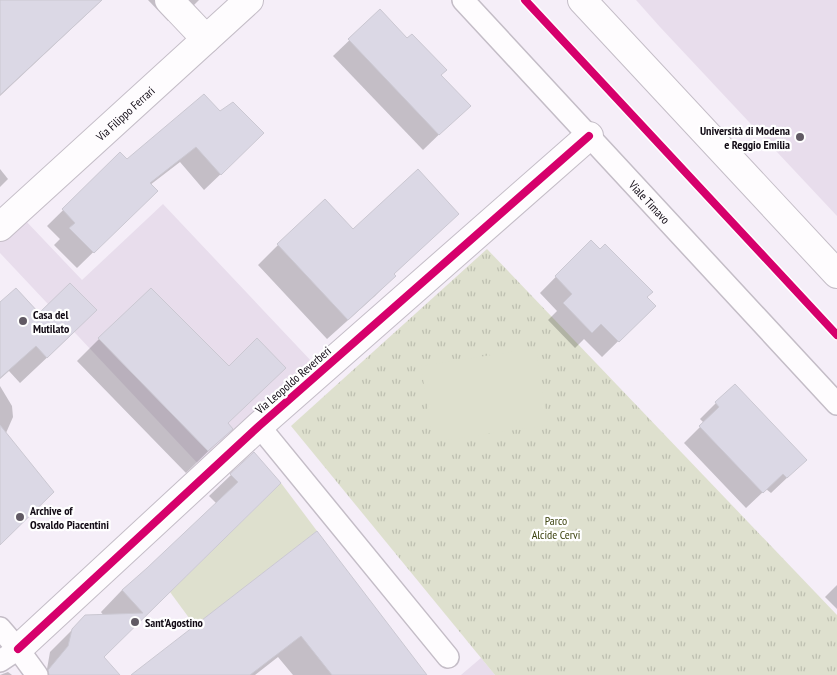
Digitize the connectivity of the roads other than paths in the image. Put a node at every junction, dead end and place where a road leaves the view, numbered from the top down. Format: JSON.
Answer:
{"nodes":[{"id":1,"x":169,"y":0,"type":"edge"},
{"id":2,"x":249,"y":0,"type":"edge"},
{"id":3,"x":463,"y":0,"type":"edge"},
{"id":4,"x":582,"y":0,"type":"edge"},
{"id":5,"x":206,"y":39,"type":"junction"},
{"id":6,"x":589,"y":136,"type":"junction"},
{"id":7,"x":0,"y":227,"type":"edge"},
{"id":8,"x":837,"y":274,"type":"edge"},
{"id":9,"x":837,"y":404,"type":"edge"},
{"id":10,"x":259,"y":426,"type":"junction"},
{"id":11,"x":0,"y":628,"type":"edge"},
{"id":12,"x":9,"y":655,"type":"edge"},
{"id":13,"x":448,"y":657,"type":"dead end"},
{"id":14,"x":37,"y":675,"type":"edge"}],
"edges":[{"from":1,"to":5,"type":"street"},
{"from":2,"to":5,"type":"street","name":"Via Filippo Ferrari"},
{"from":3,"to":6,"type":"lane","name":"Viale Timavo"},
{"from":4,"to":8,"type":"street"},
{"from":5,"to":7,"type":"street","name":"Via Filippo Ferrari"},
{"from":6,"to":9,"type":"lane","name":"Viale Timavo"},
{"from":6,"to":10,"type":"street","name":"Via Leopoldo Reverberi"},
{"from":10,"to":12,"type":"street","name":"Via Leopoldo Reverberi"},
{"from":10,"to":13,"type":"lane"},
{"from":11,"to":12,"type":"lane"},
{"from":12,"to":14,"type":"lane"}]}
